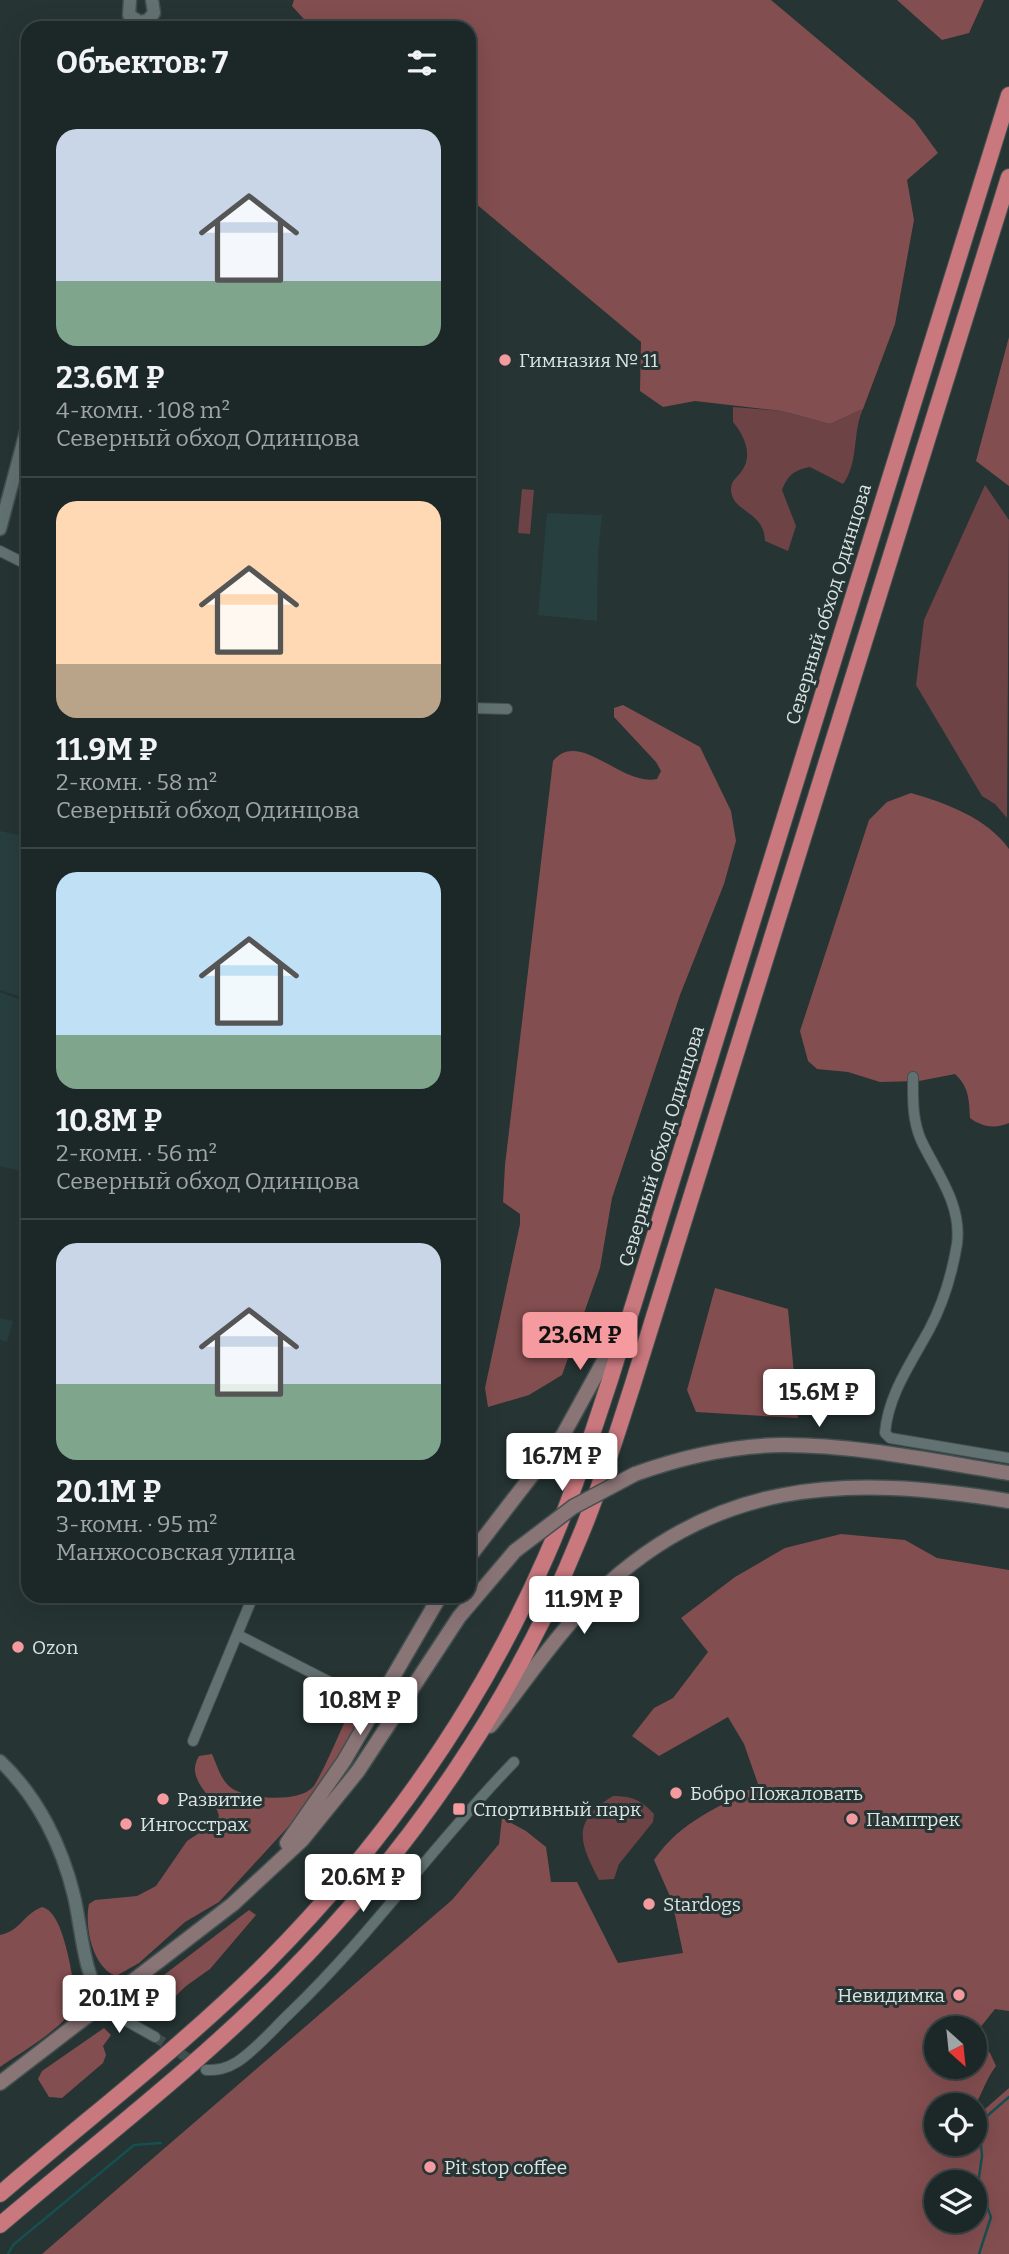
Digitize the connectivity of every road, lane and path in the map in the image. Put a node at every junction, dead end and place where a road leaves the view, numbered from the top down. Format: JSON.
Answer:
{"nodes":[{"id":1,"x":152,"y":0,"type":"edge"},
{"id":2,"x":126,"y":1,"type":"edge"},
{"id":3,"x":132,"y":21,"type":"edge"},
{"id":4,"x":144,"y":21,"type":"edge"},
{"id":5,"x":1009,"y":95,"type":"edge"},
{"id":6,"x":1009,"y":177,"type":"edge"},
{"id":7,"x":21,"y":450,"type":"edge"},
{"id":8,"x":0,"y":529,"type":"edge"},
{"id":9,"x":0,"y":551,"type":"edge"},
{"id":10,"x":21,"y":562,"type":"edge"},
{"id":11,"x":476,"y":708,"type":"edge"},
{"id":12,"x":507,"y":709,"type":"dead end"},
{"id":13,"x":913,"y":1077,"type":"dead end"},
{"id":14,"x":649,"y":1255,"type":"junction"},
{"id":15,"x":1009,"y":1458,"type":"edge"},
{"id":16,"x":1009,"y":1473,"type":"edge"},
{"id":17,"x":1009,"y":1501,"type":"edge"},
{"id":18,"x":476,"y":1548,"type":"edge"},
{"id":19,"x":476,"y":1596,"type":"edge"},
{"id":20,"x":250,"y":1603,"type":"edge"},
{"id":21,"x":436,"y":1603,"type":"edge"},
{"id":22,"x":470,"y":1603,"type":"edge"},
{"id":23,"x":238,"y":1635,"type":"junction"},
{"id":24,"x":374,"y":1708,"type":"junction"},
{"id":25,"x":192,"y":1741,"type":"dead end"},
{"id":26,"x":0,"y":1761,"type":"edge"},
{"id":27,"x":514,"y":1762,"type":"dead end"},
{"id":28,"x":458,"y":1767,"type":"junction"},
{"id":29,"x":202,"y":1928,"type":"junction"},
{"id":30,"x":90,"y":1968,"type":"junction"},
{"id":31,"x":123,"y":1990,"type":"junction"},
{"id":32,"x":105,"y":2004,"type":"junction"},
{"id":33,"x":155,"y":2037,"type":"tunnel mouth"},
{"id":34,"x":206,"y":2070,"type":"dead end"},
{"id":35,"x":0,"y":2085,"type":"edge"},
{"id":36,"x":0,"y":2194,"type":"edge"},
{"id":37,"x":0,"y":2225,"type":"edge"}],
"edges":[{"from":1,"to":4,"type":"street"},
{"from":2,"to":3,"type":"street"},
{"from":5,"to":14,"type":"highway","name":"Северный обход Одинцова"},
{"from":6,"to":28,"type":"highway"},
{"from":7,"to":8,"type":"street"},
{"from":9,"to":10,"type":"street"},
{"from":11,"to":12,"type":"street"},
{"from":13,"to":15,"type":"street"},
{"from":14,"to":18,"type":"main road"},
{"from":14,"to":36,"type":"highway","name":"Северный обход Одинцова"},
{"from":16,"to":19,"type":"main road","bridge":true},
{"from":17,"to":28,"type":"main road"},
{"from":20,"to":23,"type":"street"},
{"from":21,"to":24,"type":"main road"},
{"from":22,"to":29,"type":"main road","bridge":true},
{"from":23,"to":24,"type":"street"},
{"from":23,"to":25,"type":"street"},
{"from":24,"to":29,"type":"main road"},
{"from":26,"to":30,"type":"street"},
{"from":27,"to":34,"type":"street"},
{"from":28,"to":37,"type":"highway"},
{"from":29,"to":31,"type":"main road"},
{"from":30,"to":31,"type":"street"},
{"from":30,"to":32,"type":"street"},
{"from":31,"to":32,"type":"main road"},
{"from":32,"to":33,"type":"street"},
{"from":32,"to":35,"type":"main road"}]}
